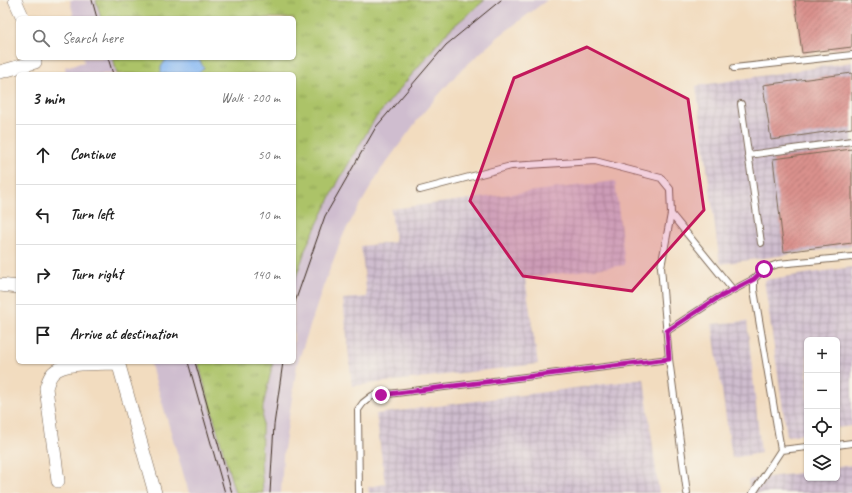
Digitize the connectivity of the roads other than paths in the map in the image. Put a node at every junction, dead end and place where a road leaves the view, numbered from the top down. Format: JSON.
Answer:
{"nodes":[{"id":1,"x":15,"y":0,"type":"edge"},
{"id":2,"x":22,"y":16,"type":"edge"},
{"id":3,"x":852,"y":55,"type":"edge"},
{"id":4,"x":36,"y":65,"type":"edge"},
{"id":5,"x":734,"y":68,"type":"dead end"},
{"id":6,"x":0,"y":72,"type":"edge"},
{"id":7,"x":741,"y":104,"type":"dead end"},
{"id":8,"x":852,"y":141,"type":"edge"},
{"id":9,"x":748,"y":155,"type":"junction"},
{"id":10,"x":420,"y":190,"type":"dead end"},
{"id":11,"x":671,"y":214,"type":"junction"},
{"id":12,"x":761,"y":243,"type":"dead end"},
{"id":13,"x":852,"y":257,"type":"edge"},
{"id":14,"x":754,"y":279,"type":"junction"},
{"id":15,"x":0,"y":285,"type":"edge"},
{"id":16,"x":16,"y":286,"type":"edge"},
{"id":17,"x":733,"y":290,"type":"junction"},
{"id":18,"x":667,"y":331,"type":"junction"},
{"id":19,"x":669,"y":359,"type":"junction"},
{"id":20,"x":103,"y":364,"type":"edge"},
{"id":21,"x":118,"y":364,"type":"edge"},
{"id":22,"x":852,"y":444,"type":"edge"},
{"id":23,"x":840,"y":445,"type":"edge"},
{"id":24,"x":804,"y":448,"type":"edge"},
{"id":25,"x":781,"y":450,"type":"junction"},
{"id":26,"x":58,"y":481,"type":"dead end"},
{"id":27,"x":155,"y":493,"type":"edge"},
{"id":28,"x":359,"y":493,"type":"edge"},
{"id":29,"x":687,"y":493,"type":"edge"},
{"id":30,"x":753,"y":493,"type":"edge"}],
"edges":[{"from":1,"to":2,"type":"street"},
{"from":3,"to":5,"type":"lane"},
{"from":4,"to":6,"type":"street"},
{"from":7,"to":9,"type":"lane"},
{"from":8,"to":9,"type":"lane"},
{"from":9,"to":12,"type":"lane"},
{"from":10,"to":11,"type":"lane"},
{"from":11,"to":17,"type":"lane"},
{"from":11,"to":18,"type":"lane"},
{"from":13,"to":14,"type":"lane"},
{"from":14,"to":17,"type":"lane"},
{"from":14,"to":25,"type":"lane"},
{"from":15,"to":16,"type":"street"},
{"from":17,"to":18,"type":"lane"},
{"from":18,"to":19,"type":"lane"},
{"from":19,"to":28,"type":"lane"},
{"from":19,"to":29,"type":"lane"},
{"from":20,"to":26,"type":"street"},
{"from":21,"to":27,"type":"street"},
{"from":22,"to":23,"type":"lane"},
{"from":24,"to":25,"type":"lane"},
{"from":25,"to":30,"type":"lane"}]}
